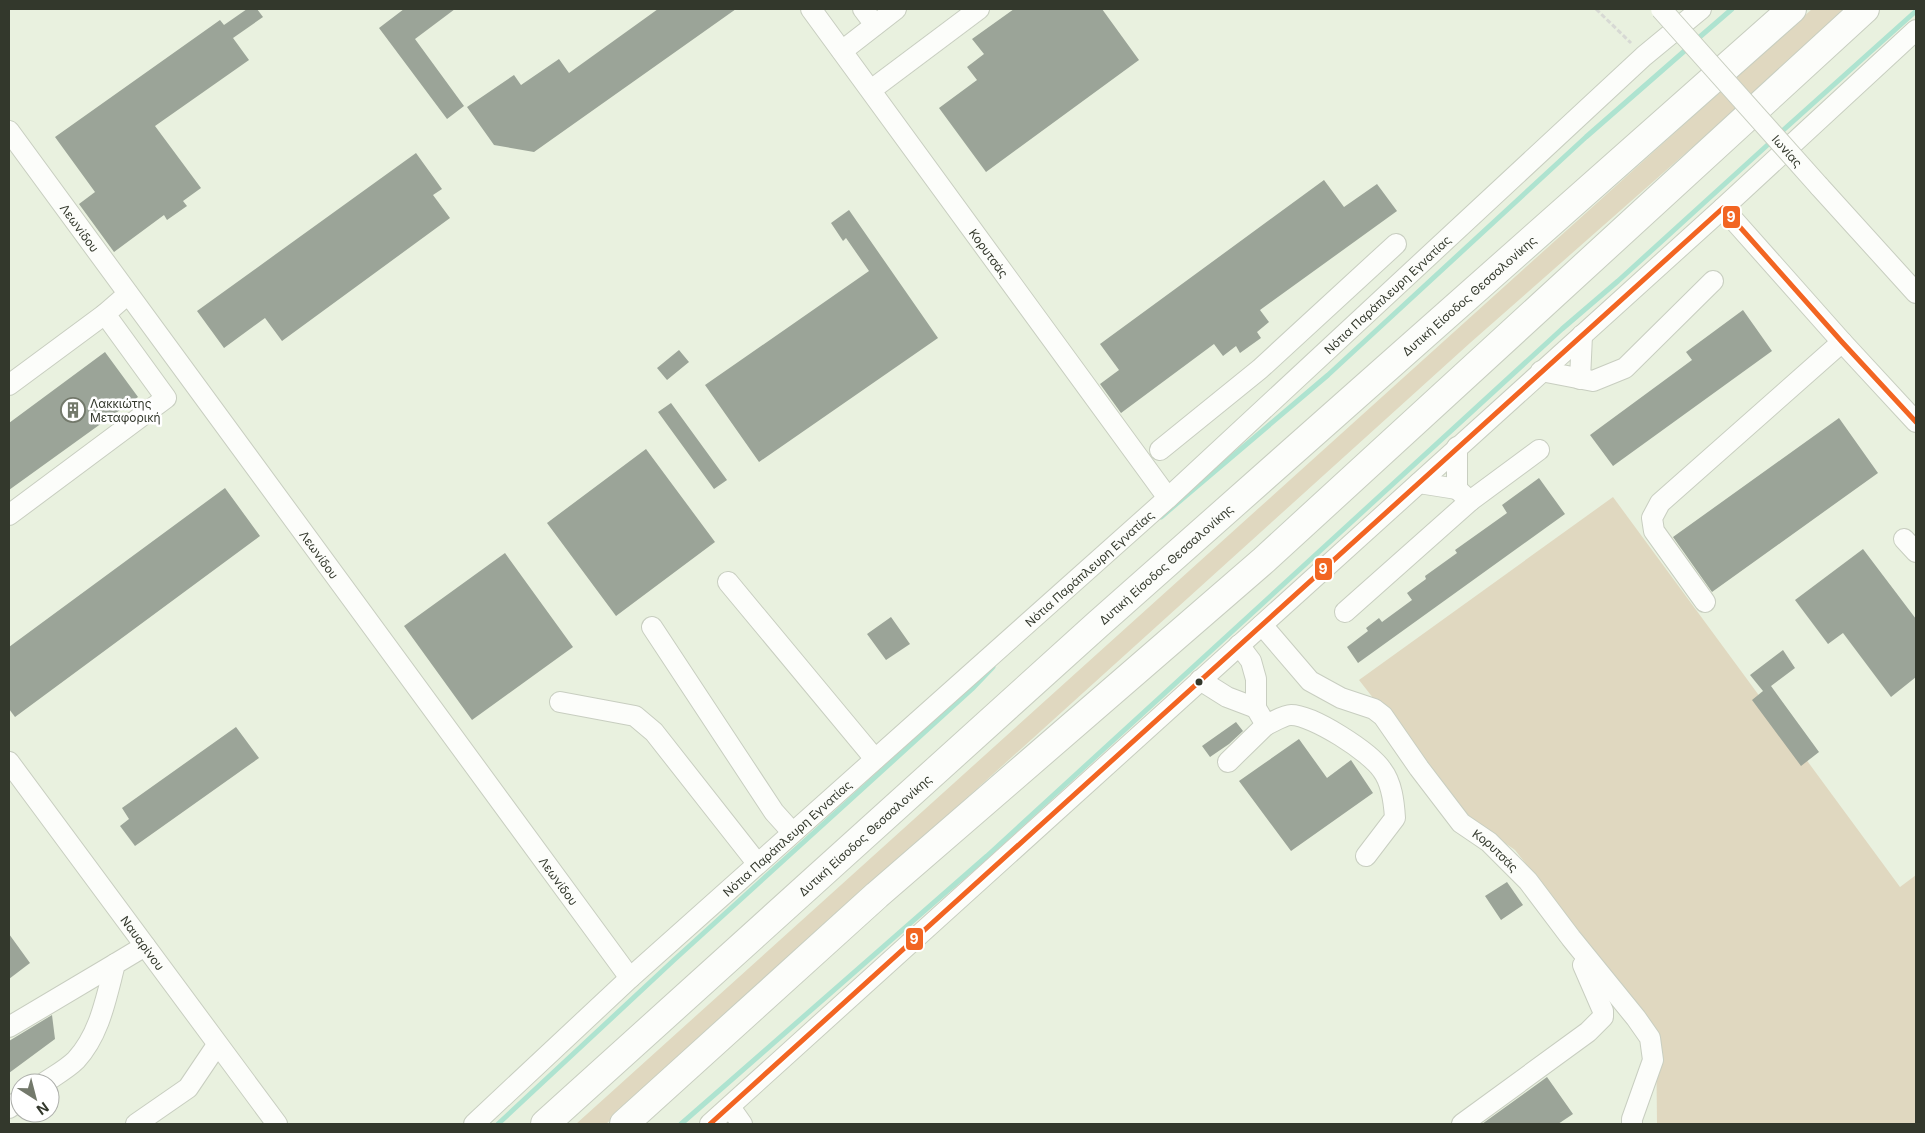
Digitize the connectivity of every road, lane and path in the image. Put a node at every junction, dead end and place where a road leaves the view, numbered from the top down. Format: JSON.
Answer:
{"nodes":[{"id":1,"x":811,"y":9,"type":"edge"},
{"id":2,"x":863,"y":9,"type":"edge"},
{"id":3,"x":896,"y":9,"type":"edge"},
{"id":4,"x":978,"y":9,"type":"edge"},
{"id":5,"x":1596,"y":9,"type":"edge"},
{"id":6,"x":1661,"y":9,"type":"edge"},
{"id":7,"x":1701,"y":9,"type":"edge"},
{"id":8,"x":1792,"y":9,"type":"edge"},
{"id":9,"x":1865,"y":9,"type":"edge"},
{"id":10,"x":876,"y":25,"type":"junction"},
{"id":11,"x":1914,"y":35,"type":"edge"},
{"id":12,"x":842,"y":51,"type":"junction"},
{"id":13,"x":1644,"y":56,"type":"junction"},
{"id":14,"x":871,"y":90,"type":"junction"},
{"id":15,"x":9,"y":131,"type":"edge"},
{"id":16,"x":1723,"y":208,"type":"junction"},
{"id":17,"x":1396,"y":244,"type":"dead end"},
{"id":18,"x":1713,"y":281,"type":"dead end"},
{"id":19,"x":1916,"y":292,"type":"edge"},
{"id":20,"x":128,"y":294,"type":"junction"},
{"id":21,"x":105,"y":314,"type":"junction"},
{"id":22,"x":1582,"y":335,"type":"junction"},
{"id":23,"x":1842,"y":342,"type":"junction"},
{"id":24,"x":1260,"y":369,"type":"junction"},
{"id":25,"x":1541,"y":371,"type":"junction"},
{"id":26,"x":1580,"y":379,"type":"junction"},
{"id":27,"x":9,"y":385,"type":"edge"},
{"id":28,"x":1281,"y":393,"type":"junction"},
{"id":29,"x":1916,"y":422,"type":"edge"},
{"id":30,"x":1458,"y":447,"type":"junction"},
{"id":31,"x":1160,"y":450,"type":"dead end"},
{"id":32,"x":1539,"y":450,"type":"dead end"},
{"id":33,"x":1419,"y":483,"type":"junction"},
{"id":34,"x":1463,"y":495,"type":"junction"},
{"id":35,"x":1168,"y":498,"type":"junction"},
{"id":36,"x":9,"y":515,"type":"edge"},
{"id":37,"x":728,"y":582,"type":"dead end"},
{"id":38,"x":1705,"y":602,"type":"dead end"},
{"id":39,"x":1345,"y":612,"type":"dead end"},
{"id":40,"x":1262,"y":625,"type":"junction"},
{"id":41,"x":652,"y":627,"type":"dead end"},
{"id":42,"x":1239,"y":646,"type":"junction"},
{"id":43,"x":1200,"y":680,"type":"junction"},
{"id":44,"x":560,"y":702,"type":"dead end"},
{"id":45,"x":1261,"y":717,"type":"junction"},
{"id":46,"x":875,"y":759,"type":"junction"},
{"id":47,"x":9,"y":762,"type":"edge"},
{"id":48,"x":1228,"y":762,"type":"dead end"},
{"id":49,"x":792,"y":832,"type":"junction"},
{"id":50,"x":1366,"y":856,"type":"dead end"},
{"id":51,"x":757,"y":863,"type":"junction"},
{"id":52,"x":1571,"y":938,"type":"junction"},
{"id":53,"x":145,"y":946,"type":"junction"},
{"id":54,"x":115,"y":964,"type":"junction"},
{"id":55,"x":630,"y":978,"type":"junction"},
{"id":56,"x":9,"y":1027,"type":"edge"},
{"id":57,"x":217,"y":1045,"type":"junction"},
{"id":58,"x":58,"y":1073,"type":"edge"},
{"id":59,"x":730,"y":1106,"type":"junction"},
{"id":60,"x":136,"y":1124,"type":"edge"},
{"id":61,"x":277,"y":1124,"type":"edge"},
{"id":62,"x":474,"y":1124,"type":"edge"},
{"id":63,"x":545,"y":1124,"type":"edge"},
{"id":64,"x":624,"y":1124,"type":"edge"},
{"id":65,"x":710,"y":1124,"type":"edge"},
{"id":66,"x":742,"y":1124,"type":"edge"},
{"id":67,"x":1462,"y":1124,"type":"edge"},
{"id":68,"x":1632,"y":1124,"type":"edge"}],
"edges":[{"from":1,"to":12,"type":"street","name":"Κορυτσάς"},
{"from":2,"to":10,"type":"street"},
{"from":3,"to":10,"type":"street"},
{"from":4,"to":14,"type":"street"},
{"from":5,"to":13,"type":"path"},
{"from":6,"to":19,"type":"street","name":"Ιωνίας","bridge":true},
{"from":7,"to":13,"type":"street","name":"Νότια Παράπλευρη Εγνατίας"},
{"from":8,"to":63,"type":"highway","name":"Δυτική Είσοδος Θεσσαλονίκης"},
{"from":9,"to":64,"type":"highway"},
{"from":10,"to":12,"type":"street"},
{"from":11,"to":16,"type":"street"},
{"from":12,"to":14,"type":"street","name":"Κορυτσάς"},
{"from":13,"to":28,"type":"street","name":"Νότια Παράπλευρη Εγνατίας"},
{"from":14,"to":35,"type":"street","name":"Κορυτσάς"},
{"from":15,"to":20,"type":"street","name":"Λεωνίδου"},
{"from":16,"to":22,"type":"street"},
{"from":16,"to":23,"type":"street"},
{"from":17,"to":24,"type":"street"},
{"from":18,"to":26,"type":"street"},
{"from":20,"to":21,"type":"street"},
{"from":20,"to":55,"type":"street","name":"Λεωνίδου"},
{"from":21,"to":27,"type":"street"},
{"from":21,"to":36,"type":"street"},
{"from":22,"to":25,"type":"street"},
{"from":22,"to":26,"type":"street"},
{"from":23,"to":29,"type":"street"},
{"from":23,"to":38,"type":"street"},
{"from":24,"to":28,"type":"street"},
{"from":24,"to":31,"type":"street"},
{"from":25,"to":26,"type":"street"},
{"from":25,"to":30,"type":"street"},
{"from":28,"to":35,"type":"street","name":"Νότια Παράπλευρη Εγνατίας"},
{"from":30,"to":33,"type":"street"},
{"from":30,"to":34,"type":"street"},
{"from":32,"to":34,"type":"street"},
{"from":33,"to":34,"type":"street"},
{"from":33,"to":40,"type":"street"},
{"from":34,"to":39,"type":"street"},
{"from":35,"to":46,"type":"street","name":"Νότια Παράπλευρη Εγνατίας"},
{"from":37,"to":46,"type":"street"},
{"from":40,"to":42,"type":"street"},
{"from":40,"to":52,"type":"street","name":"Κορυτσάς"},
{"from":41,"to":49,"type":"street"},
{"from":42,"to":43,"type":"street"},
{"from":42,"to":45,"type":"street"},
{"from":43,"to":45,"type":"street"},
{"from":43,"to":59,"type":"street"},
{"from":44,"to":51,"type":"street"},
{"from":45,"to":48,"type":"street"},
{"from":45,"to":50,"type":"street"},
{"from":46,"to":49,"type":"street","name":"Νότια Παράπλευρη Εγνατίας"},
{"from":47,"to":53,"type":"street","name":"Ναυαρίνου"},
{"from":49,"to":51,"type":"street","name":"Νότια Παράπλευρη Εγνατίας"},
{"from":51,"to":55,"type":"street","name":"Νότια Παράπλευρη Εγνατίας"},
{"from":52,"to":67,"type":"street"},
{"from":52,"to":68,"type":"street","name":"Κορυτσάς"},
{"from":53,"to":54,"type":"street"},
{"from":53,"to":57,"type":"street","name":"Ναυαρίνου"},
{"from":54,"to":56,"type":"street"},
{"from":54,"to":58,"type":"street"},
{"from":55,"to":62,"type":"street","name":"Νότια Παράπλευρη Εγνατίας"},
{"from":57,"to":60,"type":"street"},
{"from":57,"to":61,"type":"street","name":"Ναυαρίνου"},
{"from":59,"to":65,"type":"street"},
{"from":59,"to":66,"type":"street"}]}
